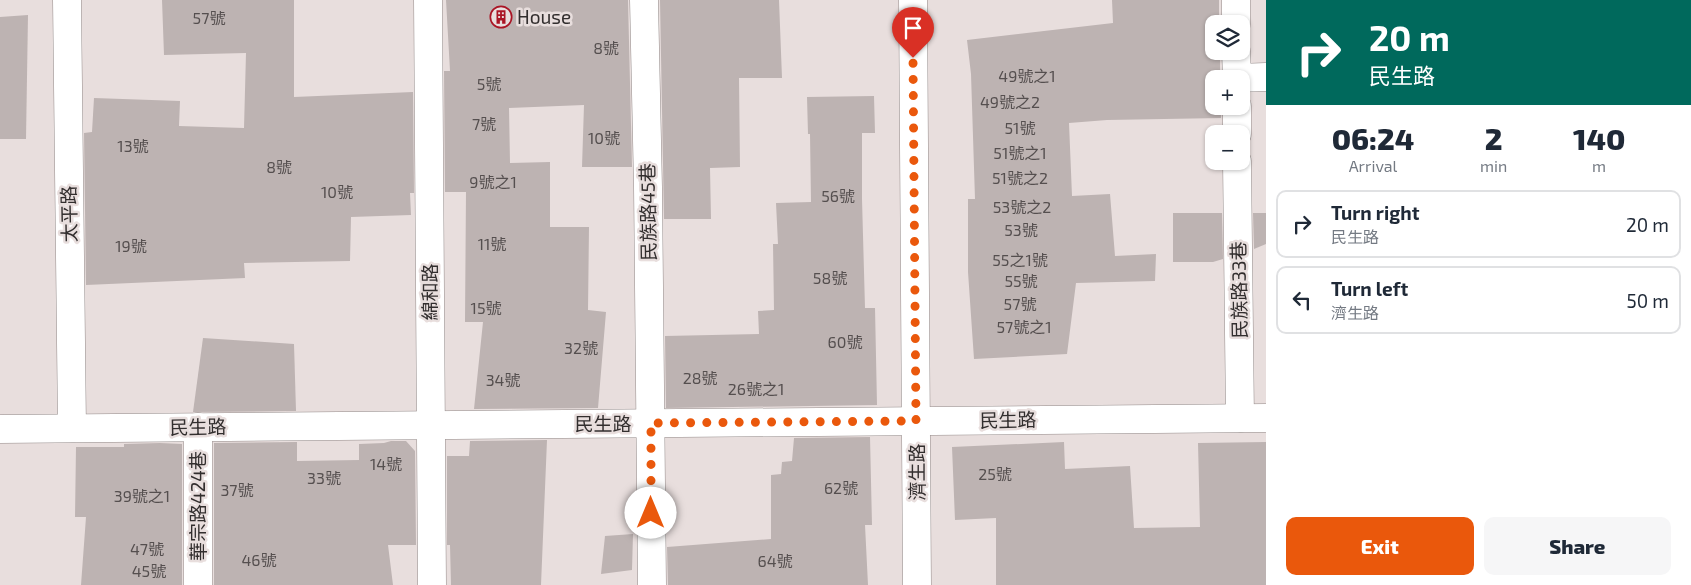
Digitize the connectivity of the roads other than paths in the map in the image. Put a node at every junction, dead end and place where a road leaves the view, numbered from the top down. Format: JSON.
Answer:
{"nodes":[{"id":1,"x":67,"y":0,"type":"edge"},
{"id":2,"x":428,"y":0,"type":"edge"},
{"id":3,"x":644,"y":0,"type":"edge"},
{"id":4,"x":913,"y":0,"type":"edge"},
{"id":5,"x":1236,"y":0,"type":"edge"},
{"id":6,"x":1236,"y":15,"type":"edge"},
{"id":7,"x":1236,"y":69,"type":"edge"},
{"id":8,"x":1266,"y":77,"type":"edge"},
{"id":9,"x":1238,"y":170,"type":"edge"},
{"id":10,"x":1253,"y":418,"type":"edge"},
{"id":11,"x":916,"y":421,"type":"junction"},
{"id":12,"x":651,"y":423,"type":"junction"},
{"id":13,"x":431,"y":425,"type":"junction"},
{"id":14,"x":198,"y":427,"type":"junction"},
{"id":15,"x":72,"y":428,"type":"junction"},
{"id":16,"x":0,"y":429,"type":"edge"},
{"id":17,"x":198,"y":585,"type":"edge"},
{"id":18,"x":432,"y":585,"type":"edge"},
{"id":19,"x":652,"y":585,"type":"edge"},
{"id":20,"x":917,"y":585,"type":"edge"}],
"edges":[{"from":1,"to":15,"type":"street","name":"太平路"},
{"from":2,"to":13,"type":"street","name":"綿和路"},
{"from":3,"to":12,"type":"street","name":"民族路45巷"},
{"from":4,"to":11,"type":"street","name":"濟生路"},
{"from":5,"to":6,"type":"street"},
{"from":7,"to":8,"type":"street"},
{"from":9,"to":10,"type":"street","name":"民族路33巷"},
{"from":10,"to":11,"type":"street","name":"民生路"},
{"from":11,"to":12,"type":"street","name":"民生路"},
{"from":11,"to":20,"type":"street","name":"濟生路"},
{"from":12,"to":13,"type":"street","name":"民生路"},
{"from":12,"to":19,"type":"street","name":"民族路45巷"},
{"from":13,"to":14,"type":"street","name":"民生路"},
{"from":13,"to":18,"type":"street","name":"綿和路"},
{"from":14,"to":15,"type":"street","name":"民生路"},
{"from":14,"to":17,"type":"street","name":"華宗路424巷"},
{"from":15,"to":16,"type":"street","name":"民生路"}]}
